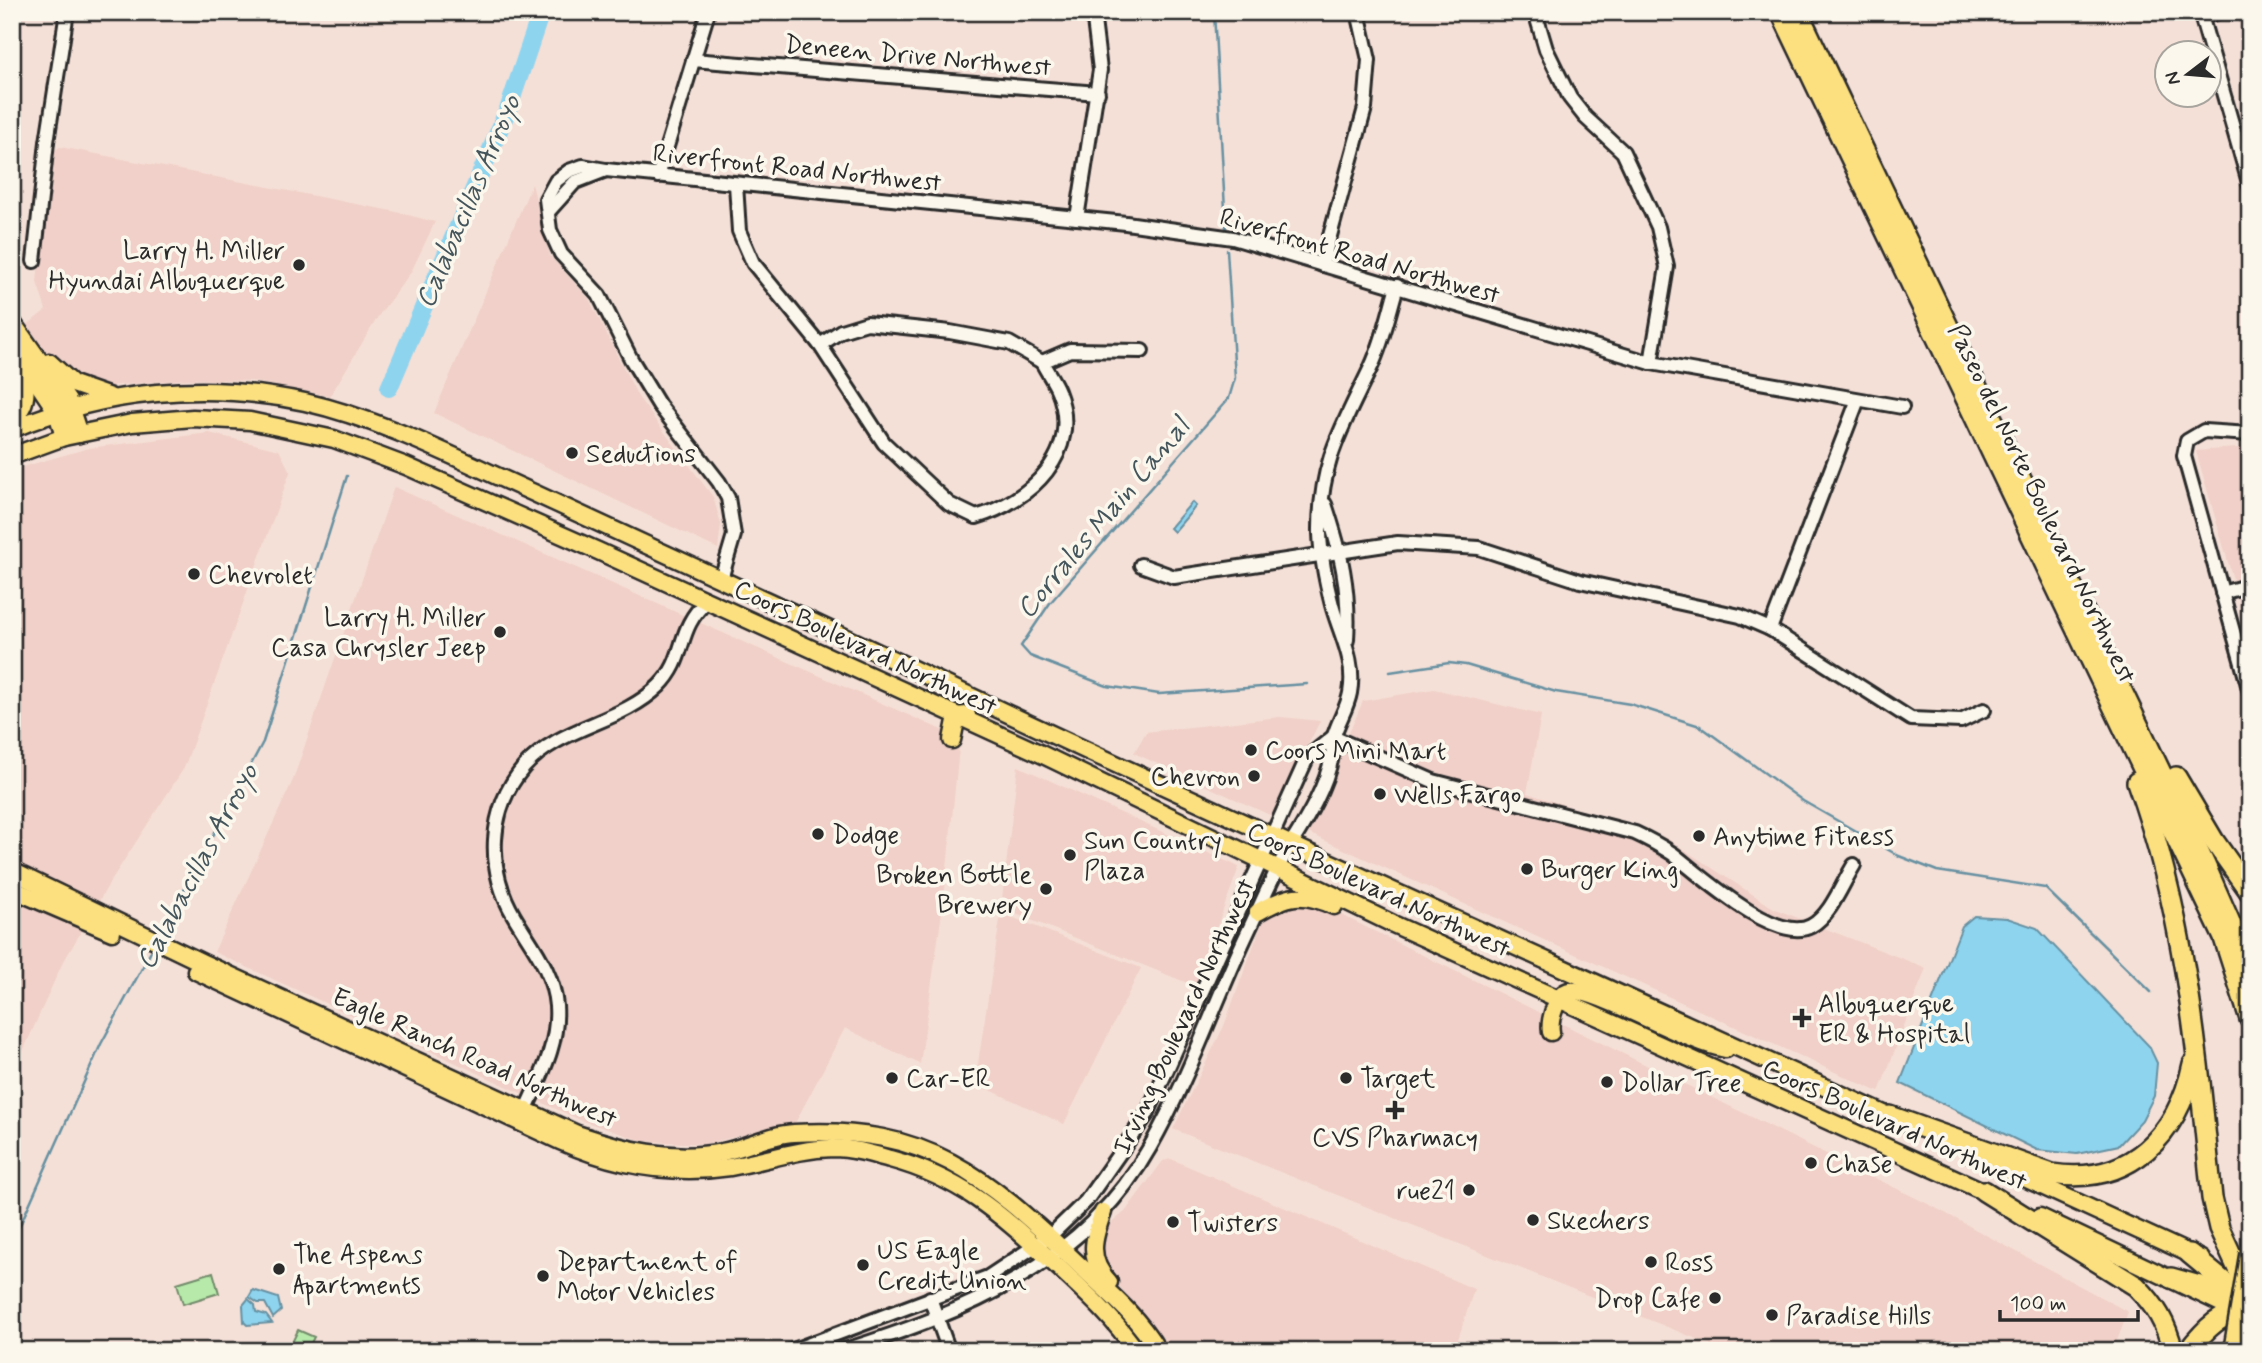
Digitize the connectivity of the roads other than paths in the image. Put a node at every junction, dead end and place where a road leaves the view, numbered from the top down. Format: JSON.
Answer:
{"nodes":[{"id":1,"x":67,"y":12,"type":"edge"},
{"id":2,"x":708,"y":12,"type":"edge"},
{"id":3,"x":1093,"y":12,"type":"edge"},
{"id":4,"x":1358,"y":12,"type":"edge"},
{"id":5,"x":1535,"y":12,"type":"edge"},
{"id":6,"x":1780,"y":12,"type":"edge"},
{"id":7,"x":1798,"y":12,"type":"edge"},
{"id":8,"x":2218,"y":12,"type":"edge"},
{"id":9,"x":2201,"y":15,"type":"edge"},
{"id":10,"x":693,"y":60,"type":"junction"},
{"id":11,"x":1098,"y":93,"type":"junction"},
{"id":12,"x":606,"y":170,"type":"junction"},
{"id":13,"x":658,"y":176,"type":"junction"},
{"id":14,"x":736,"y":184,"type":"junction"},
{"id":15,"x":2250,"y":186,"type":"edge"},
{"id":16,"x":548,"y":212,"type":"junction"},
{"id":17,"x":1077,"y":218,"type":"junction"},
{"id":18,"x":34,"y":261,"type":"dead end"},
{"id":19,"x":1322,"y":265,"type":"junction"},
{"id":20,"x":1397,"y":286,"type":"junction"},
{"id":21,"x":14,"y":324,"type":"edge"},
{"id":22,"x":820,"y":345,"type":"junction"},
{"id":23,"x":12,"y":346,"type":"edge"},
{"id":24,"x":1142,"y":351,"type":"dead end"},
{"id":25,"x":1042,"y":362,"type":"junction"},
{"id":26,"x":1650,"y":363,"type":"junction"},
{"id":27,"x":113,"y":398,"type":"junction"},
{"id":28,"x":1857,"y":402,"type":"junction"},
{"id":29,"x":1902,"y":407,"type":"dead end"},
{"id":30,"x":64,"y":410,"type":"junction"},
{"id":31,"x":12,"y":419,"type":"edge"},
{"id":32,"x":12,"y":429,"type":"edge"},
{"id":33,"x":2250,"y":434,"type":"edge"},
{"id":34,"x":72,"y":435,"type":"junction"},
{"id":35,"x":12,"y":456,"type":"edge"},
{"id":36,"x":1323,"y":500,"type":"junction"},
{"id":37,"x":512,"y":513,"type":"junction"},
{"id":38,"x":1341,"y":551,"type":"junction"},
{"id":39,"x":1321,"y":554,"type":"junction"},
{"id":40,"x":1142,"y":565,"type":"dead end"},
{"id":41,"x":721,"y":579,"type":"junction"},
{"id":42,"x":2250,"y":585,"type":"edge"},
{"id":43,"x":2222,"y":593,"type":"junction"},
{"id":44,"x":707,"y":601,"type":"junction"},
{"id":45,"x":1770,"y":629,"type":"junction"},
{"id":46,"x":1346,"y":642,"type":"junction"},
{"id":47,"x":867,"y":648,"type":"junction"},
{"id":48,"x":2116,"y":677,"type":"junction"},
{"id":49,"x":2250,"y":692,"type":"edge"},
{"id":50,"x":2106,"y":696,"type":"junction"},
{"id":51,"x":1984,"y":710,"type":"dead end"},
{"id":52,"x":957,"y":716,"type":"junction"},
{"id":53,"x":1333,"y":737,"type":"junction"},
{"id":54,"x":1057,"y":738,"type":"junction"},
{"id":55,"x":952,"y":740,"type":"dead end"},
{"id":56,"x":1271,"y":836,"type":"junction"},
{"id":57,"x":1292,"y":844,"type":"junction"},
{"id":58,"x":1260,"y":859,"type":"junction"},
{"id":59,"x":1854,"y":865,"type":"dead end"},
{"id":60,"x":1278,"y":869,"type":"junction"},
{"id":61,"x":12,"y":871,"type":"edge"},
{"id":62,"x":12,"y":889,"type":"edge"},
{"id":63,"x":2250,"y":892,"type":"edge"},
{"id":64,"x":1258,"y":912,"type":"junction"},
{"id":65,"x":100,"y":921,"type":"junction"},
{"id":66,"x":1393,"y":924,"type":"junction"},
{"id":67,"x":2250,"y":968,"type":"edge"},
{"id":68,"x":1559,"y":999,"type":"junction"},
{"id":69,"x":2250,"y":1019,"type":"edge"},
{"id":70,"x":1551,"y":1032,"type":"dead end"},
{"id":71,"x":2196,"y":1046,"type":"junction"},
{"id":72,"x":1742,"y":1049,"type":"junction"},
{"id":73,"x":523,"y":1116,"type":"junction"},
{"id":74,"x":1890,"y":1116,"type":"junction"},
{"id":75,"x":1984,"y":1191,"type":"junction"},
{"id":76,"x":1103,"y":1212,"type":"junction"},
{"id":77,"x":1050,"y":1236,"type":"junction"},
{"id":78,"x":1036,"y":1246,"type":"junction"},
{"id":79,"x":1064,"y":1250,"type":"junction"},
{"id":80,"x":2250,"y":1253,"type":"edge"},
{"id":81,"x":2190,"y":1254,"type":"joint"},
{"id":82,"x":1050,"y":1260,"type":"junction"},
{"id":83,"x":2171,"y":1278,"type":"joint"},
{"id":84,"x":2246,"y":1297,"type":"edge"},
{"id":85,"x":930,"y":1298,"type":"junction"},
{"id":86,"x":937,"y":1317,"type":"junction"},
{"id":87,"x":2241,"y":1348,"type":"edge"},
{"id":88,"x":791,"y":1351,"type":"edge"},
{"id":89,"x":842,"y":1351,"type":"edge"},
{"id":90,"x":949,"y":1351,"type":"edge"},
{"id":91,"x":1136,"y":1351,"type":"edge"},
{"id":92,"x":1158,"y":1351,"type":"edge"},
{"id":93,"x":2173,"y":1351,"type":"edge"},
{"id":94,"x":2188,"y":1351,"type":"edge"}],
"edges":[{"from":1,"to":18,"type":"street"},
{"from":2,"to":10,"type":"street"},
{"from":3,"to":11,"type":"street"},
{"from":4,"to":19,"type":"street"},
{"from":5,"to":26,"type":"street"},
{"from":6,"to":50,"type":"highway","name":"Paseo del Norte Boulevard Northwest"},
{"from":7,"to":48,"type":"highway","name":"Paseo del Norte Boulevard Northwest"},
{"from":8,"to":9,"type":"street"},
{"from":9,"to":15,"type":"street"},
{"from":10,"to":11,"type":"street","name":"Deneen Drive Northwest"},
{"from":10,"to":13,"type":"street"},
{"from":11,"to":17,"type":"street"},
{"from":12,"to":13,"type":"street","name":"Riverfront Road Northwest"},
{"from":12,"to":16,"type":"street"},
{"from":12,"to":16,"type":"street","name":"Riverfront Road Northwest"},
{"from":13,"to":14,"type":"street","name":"Riverfront Road Northwest"},
{"from":14,"to":17,"type":"street","name":"Riverfront Road Northwest"},
{"from":14,"to":22,"type":"street"},
{"from":16,"to":41,"type":"street"},
{"from":17,"to":19,"type":"street","name":"Riverfront Road Northwest"},
{"from":19,"to":20,"type":"street","name":"Riverfront Road Northwest"},
{"from":20,"to":26,"type":"street","name":"Riverfront Road Northwest"},
{"from":20,"to":36,"type":"street"},
{"from":21,"to":27,"type":"main road"},
{"from":21,"to":30,"type":"main road"},
{"from":22,"to":25,"type":"street"},
{"from":22,"to":25,"type":"street"},
{"from":23,"to":30,"type":"main road"},
{"from":23,"to":31,"type":"main road"},
{"from":24,"to":25,"type":"street"},
{"from":26,"to":28,"type":"street","name":"Riverfront Road Northwest"},
{"from":27,"to":30,"type":"main road","name":"Coors Boulevard Northwest"},
{"from":27,"to":41,"type":"main road","name":"Coors Boulevard Northwest"},
{"from":28,"to":29,"type":"street","name":"Riverfront Road Northwest"},
{"from":28,"to":45,"type":"street"},
{"from":30,"to":32,"type":"main road","name":"Coors Boulevard Northwest"},
{"from":30,"to":34,"type":"main road"},
{"from":33,"to":43,"type":"street"},
{"from":34,"to":35,"type":"main road","name":"Coors Boulevard Northwest"},
{"from":34,"to":37,"type":"main road","name":"Coors Boulevard Northwest"},
{"from":36,"to":38,"type":"street"},
{"from":36,"to":39,"type":"street"},
{"from":37,"to":41,"type":"main road"},
{"from":37,"to":44,"type":"main road","name":"Coors Boulevard Northwest"},
{"from":38,"to":39,"type":"street"},
{"from":38,"to":45,"type":"street"},
{"from":38,"to":46,"type":"street"},
{"from":39,"to":40,"type":"street"},
{"from":39,"to":46,"type":"street"},
{"from":41,"to":47,"type":"main road","name":"Coors Boulevard Northwest"},
{"from":42,"to":43,"type":"street"},
{"from":43,"to":49,"type":"street"},
{"from":44,"to":47,"type":"main road"},
{"from":44,"to":52,"type":"main road","name":"Coors Boulevard Northwest"},
{"from":44,"to":73,"type":"street"},
{"from":45,"to":51,"type":"street"},
{"from":46,"to":53,"type":"street"},
{"from":47,"to":54,"type":"main road","name":"Coors Boulevard Northwest"},
{"from":48,"to":63,"type":"highway"},
{"from":48,"to":67,"type":"highway","name":"Paseo del Norte Boulevard Northwest"},
{"from":50,"to":69,"type":"highway","name":"Paseo del Norte Boulevard Northwest"},
{"from":50,"to":71,"type":"highway"},
{"from":52,"to":54,"type":"main road"},
{"from":52,"to":55,"type":"main road"},
{"from":52,"to":58,"type":"main road","name":"Coors Boulevard Northwest"},
{"from":53,"to":56,"type":"street","name":"Irving Boulevard Northwest"},
{"from":53,"to":57,"type":"street","name":"Irving Boulevard Northwest"},
{"from":53,"to":59,"type":"street"},
{"from":54,"to":56,"type":"main road","name":"Coors Boulevard Northwest"},
{"from":56,"to":57,"type":"main road","name":"Coors Boulevard Northwest"},
{"from":56,"to":58,"type":"street","name":"Irving Boulevard Northwest"},
{"from":57,"to":60,"type":"street","name":"Irving Boulevard Northwest"},
{"from":57,"to":72,"type":"main road","name":"Coors Boulevard Northwest"},
{"from":58,"to":60,"type":"main road","name":"Coors Boulevard Northwest"},
{"from":58,"to":77,"type":"street","name":"Irving Boulevard Northwest"},
{"from":60,"to":64,"type":"street","name":"Irving Boulevard Northwest"},
{"from":60,"to":66,"type":"main road","name":"Coors Boulevard Northwest"},
{"from":61,"to":65,"type":"main road","name":"Eagle Ranch Road Northwest"},
{"from":62,"to":65,"type":"main road","name":"Eagle Ranch Road Northwest"},
{"from":64,"to":66,"type":"main road"},
{"from":64,"to":76,"type":"street","name":"Irving Boulevard Northwest"},
{"from":65,"to":73,"type":"main road","name":"Eagle Ranch Road Northwest"},
{"from":66,"to":68,"type":"main road","name":"Coors Boulevard Northwest"},
{"from":68,"to":70,"type":"main road"},
{"from":68,"to":72,"type":"main road"},
{"from":68,"to":75,"type":"main road","name":"Coors Boulevard Northwest"},
{"from":71,"to":74,"type":"highway"},
{"from":71,"to":84,"type":"highway"},
{"from":72,"to":74,"type":"main road","name":"Coors Boulevard Northwest"},
{"from":73,"to":77,"type":"main road","name":"Eagle Ranch Road Northwest"},
{"from":73,"to":78,"type":"main road","name":"Eagle Ranch Road Northwest"},
{"from":74,"to":81,"type":"main road","name":"Coors Boulevard Northwest"},
{"from":75,"to":83,"type":"main road","name":"Coors Boulevard Northwest"},
{"from":75,"to":93,"type":"highway"},
{"from":76,"to":79,"type":"street","name":"Irving Boulevard Northwest"},
{"from":76,"to":92,"type":"main road"},
{"from":77,"to":78,"type":"street","name":"Irving Boulevard Northwest"},
{"from":77,"to":79,"type":"main road","name":"Eagle Ranch Road Northwest"},
{"from":78,"to":82,"type":"main road","name":"Eagle Ranch Road Northwest"},
{"from":78,"to":85,"type":"street","name":"Irving Boulevard Northwest"},
{"from":79,"to":82,"type":"street","name":"Irving Boulevard Northwest"},
{"from":79,"to":92,"type":"main road","name":"Eagle Ranch Road Northwest"},
{"from":80,"to":87,"type":"highway","bridge":true},
{"from":81,"to":84,"type":"highway"},
{"from":82,"to":86,"type":"street","name":"Irving Boulevard Northwest"},
{"from":82,"to":91,"type":"main road","name":"Eagle Ranch Road Northwest"},
{"from":83,"to":84,"type":"highway"},
{"from":84,"to":94,"type":"highway"},
{"from":85,"to":86,"type":"street"},
{"from":85,"to":88,"type":"street","name":"Irving Boulevard Northwest"},
{"from":86,"to":89,"type":"street","name":"Irving Boulevard Northwest"},
{"from":86,"to":90,"type":"street"}]}
